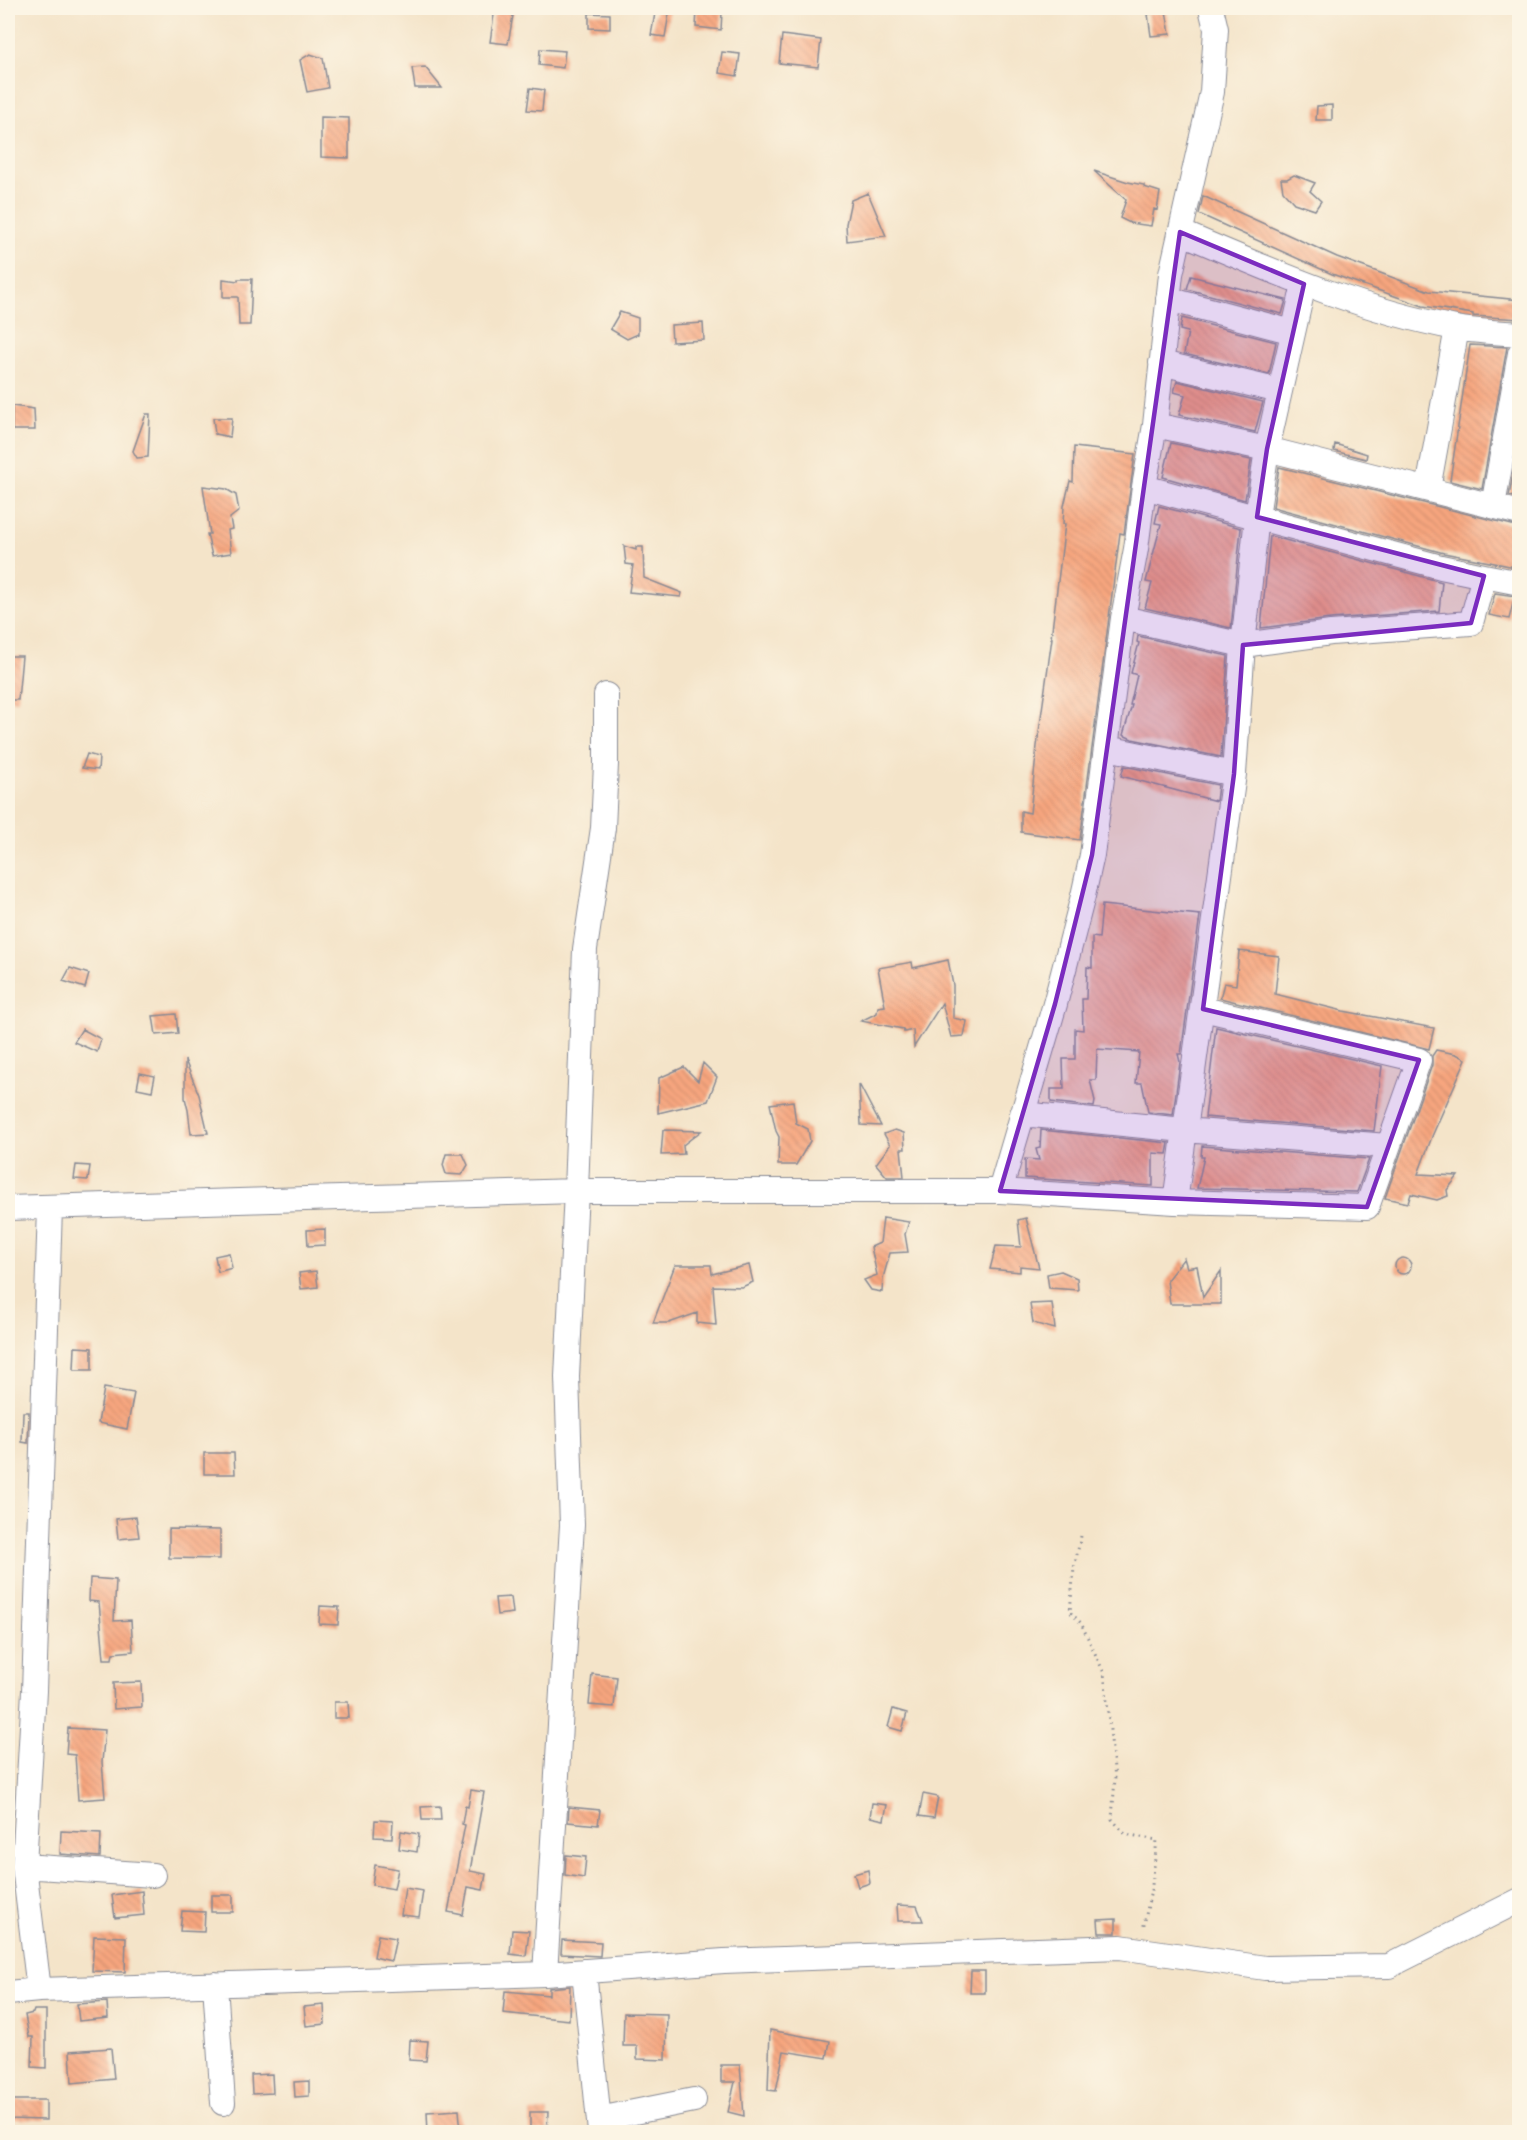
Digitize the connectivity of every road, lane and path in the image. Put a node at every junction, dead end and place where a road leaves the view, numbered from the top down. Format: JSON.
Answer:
{"nodes":[{"id":1,"x":1211,"y":8,"type":"edge"},
{"id":2,"x":1180,"y":232,"type":"junction"},
{"id":3,"x":1304,"y":284,"type":"junction"},
{"id":4,"x":1168,"y":299,"type":"junction"},
{"id":5,"x":1457,"y":328,"type":"junction"},
{"id":6,"x":1293,"y":332,"type":"junction"},
{"id":7,"x":1520,"y":334,"type":"edge"},
{"id":8,"x":1520,"y":353,"type":"edge"},
{"id":9,"x":1161,"y":363,"type":"junction"},
{"id":10,"x":1280,"y":391,"type":"junction"},
{"id":11,"x":1155,"y":425,"type":"junction"},
{"id":12,"x":1267,"y":449,"type":"junction"},
{"id":13,"x":1144,"y":487,"type":"junction"},
{"id":14,"x":1428,"y":489,"type":"junction"},
{"id":15,"x":1493,"y":506,"type":"junction"},
{"id":16,"x":1520,"y":513,"type":"edge"},
{"id":17,"x":1257,"y":517,"type":"junction"},
{"id":18,"x":1484,"y":576,"type":"junction"},
{"id":19,"x":1520,"y":583,"type":"edge"},
{"id":20,"x":1123,"y":618,"type":"junction"},
{"id":21,"x":1243,"y":645,"type":"junction"},
{"id":22,"x":606,"y":695,"type":"dead end"},
{"id":23,"x":1107,"y":748,"type":"junction"},
{"id":24,"x":1234,"y":774,"type":"junction"},
{"id":25,"x":1203,"y":1010,"type":"junction"},
{"id":26,"x":1022,"y":1114,"type":"junction"},
{"id":27,"x":1184,"y":1130,"type":"junction"},
{"id":28,"x":1388,"y":1146,"type":"junction"},
{"id":29,"x":576,"y":1191,"type":"junction"},
{"id":30,"x":1000,"y":1191,"type":"junction"},
{"id":31,"x":1175,"y":1202,"type":"junction"},
{"id":32,"x":50,"y":1208,"type":"junction"},
{"id":33,"x":8,"y":1209,"type":"edge"},
{"id":34,"x":1081,"y":1536,"type":"dead end"},
{"id":35,"x":24,"y":1866,"type":"junction"},
{"id":36,"x":153,"y":1875,"type":"dead end"},
{"id":37,"x":1520,"y":1900,"type":"edge"},
{"id":38,"x":1139,"y":1949,"type":"junction"},
{"id":39,"x":584,"y":1971,"type":"junction"},
{"id":40,"x":545,"y":1974,"type":"junction"},
{"id":41,"x":215,"y":1984,"type":"junction"},
{"id":42,"x":39,"y":1990,"type":"junction"},
{"id":43,"x":8,"y":1993,"type":"edge"},
{"id":44,"x":694,"y":2100,"type":"dead end"},
{"id":45,"x":223,"y":2103,"type":"dead end"},
{"id":46,"x":600,"y":2126,"type":"edge"}],
"edges":[{"from":1,"to":2,"type":"street"},
{"from":2,"to":3,"type":"street"},
{"from":2,"to":4,"type":"street"},
{"from":3,"to":5,"type":"street"},
{"from":3,"to":6,"type":"street"},
{"from":4,"to":6,"type":"street"},
{"from":4,"to":9,"type":"street"},
{"from":5,"to":7,"type":"street"},
{"from":5,"to":14,"type":"street"},
{"from":6,"to":10,"type":"street"},
{"from":8,"to":15,"type":"street"},
{"from":9,"to":10,"type":"street"},
{"from":9,"to":11,"type":"street"},
{"from":10,"to":12,"type":"street"},
{"from":11,"to":12,"type":"street"},
{"from":11,"to":13,"type":"street"},
{"from":12,"to":14,"type":"street"},
{"from":12,"to":17,"type":"street"},
{"from":13,"to":17,"type":"street"},
{"from":13,"to":20,"type":"street"},
{"from":14,"to":15,"type":"street"},
{"from":15,"to":16,"type":"street"},
{"from":17,"to":18,"type":"street"},
{"from":17,"to":21,"type":"street"},
{"from":18,"to":19,"type":"street"},
{"from":18,"to":21,"type":"street"},
{"from":20,"to":21,"type":"street"},
{"from":20,"to":23,"type":"street"},
{"from":21,"to":24,"type":"street"},
{"from":22,"to":29,"type":"street"},
{"from":23,"to":24,"type":"street"},
{"from":23,"to":26,"type":"street"},
{"from":24,"to":25,"type":"street"},
{"from":25,"to":27,"type":"street"},
{"from":25,"to":28,"type":"street"},
{"from":26,"to":27,"type":"street"},
{"from":26,"to":30,"type":"street"},
{"from":27,"to":28,"type":"street"},
{"from":27,"to":31,"type":"street"},
{"from":28,"to":31,"type":"street"},
{"from":29,"to":30,"type":"street"},
{"from":29,"to":32,"type":"street"},
{"from":29,"to":40,"type":"street"},
{"from":30,"to":31,"type":"street"},
{"from":32,"to":33,"type":"street"},
{"from":32,"to":35,"type":"street"},
{"from":34,"to":38,"type":"path"},
{"from":35,"to":36,"type":"street"},
{"from":35,"to":42,"type":"street"},
{"from":37,"to":38,"type":"street"},
{"from":38,"to":39,"type":"street"},
{"from":39,"to":40,"type":"street"},
{"from":39,"to":46,"type":"street"},
{"from":40,"to":41,"type":"street"},
{"from":41,"to":42,"type":"street"},
{"from":41,"to":45,"type":"street"},
{"from":42,"to":43,"type":"street"},
{"from":44,"to":46,"type":"street"}]}
